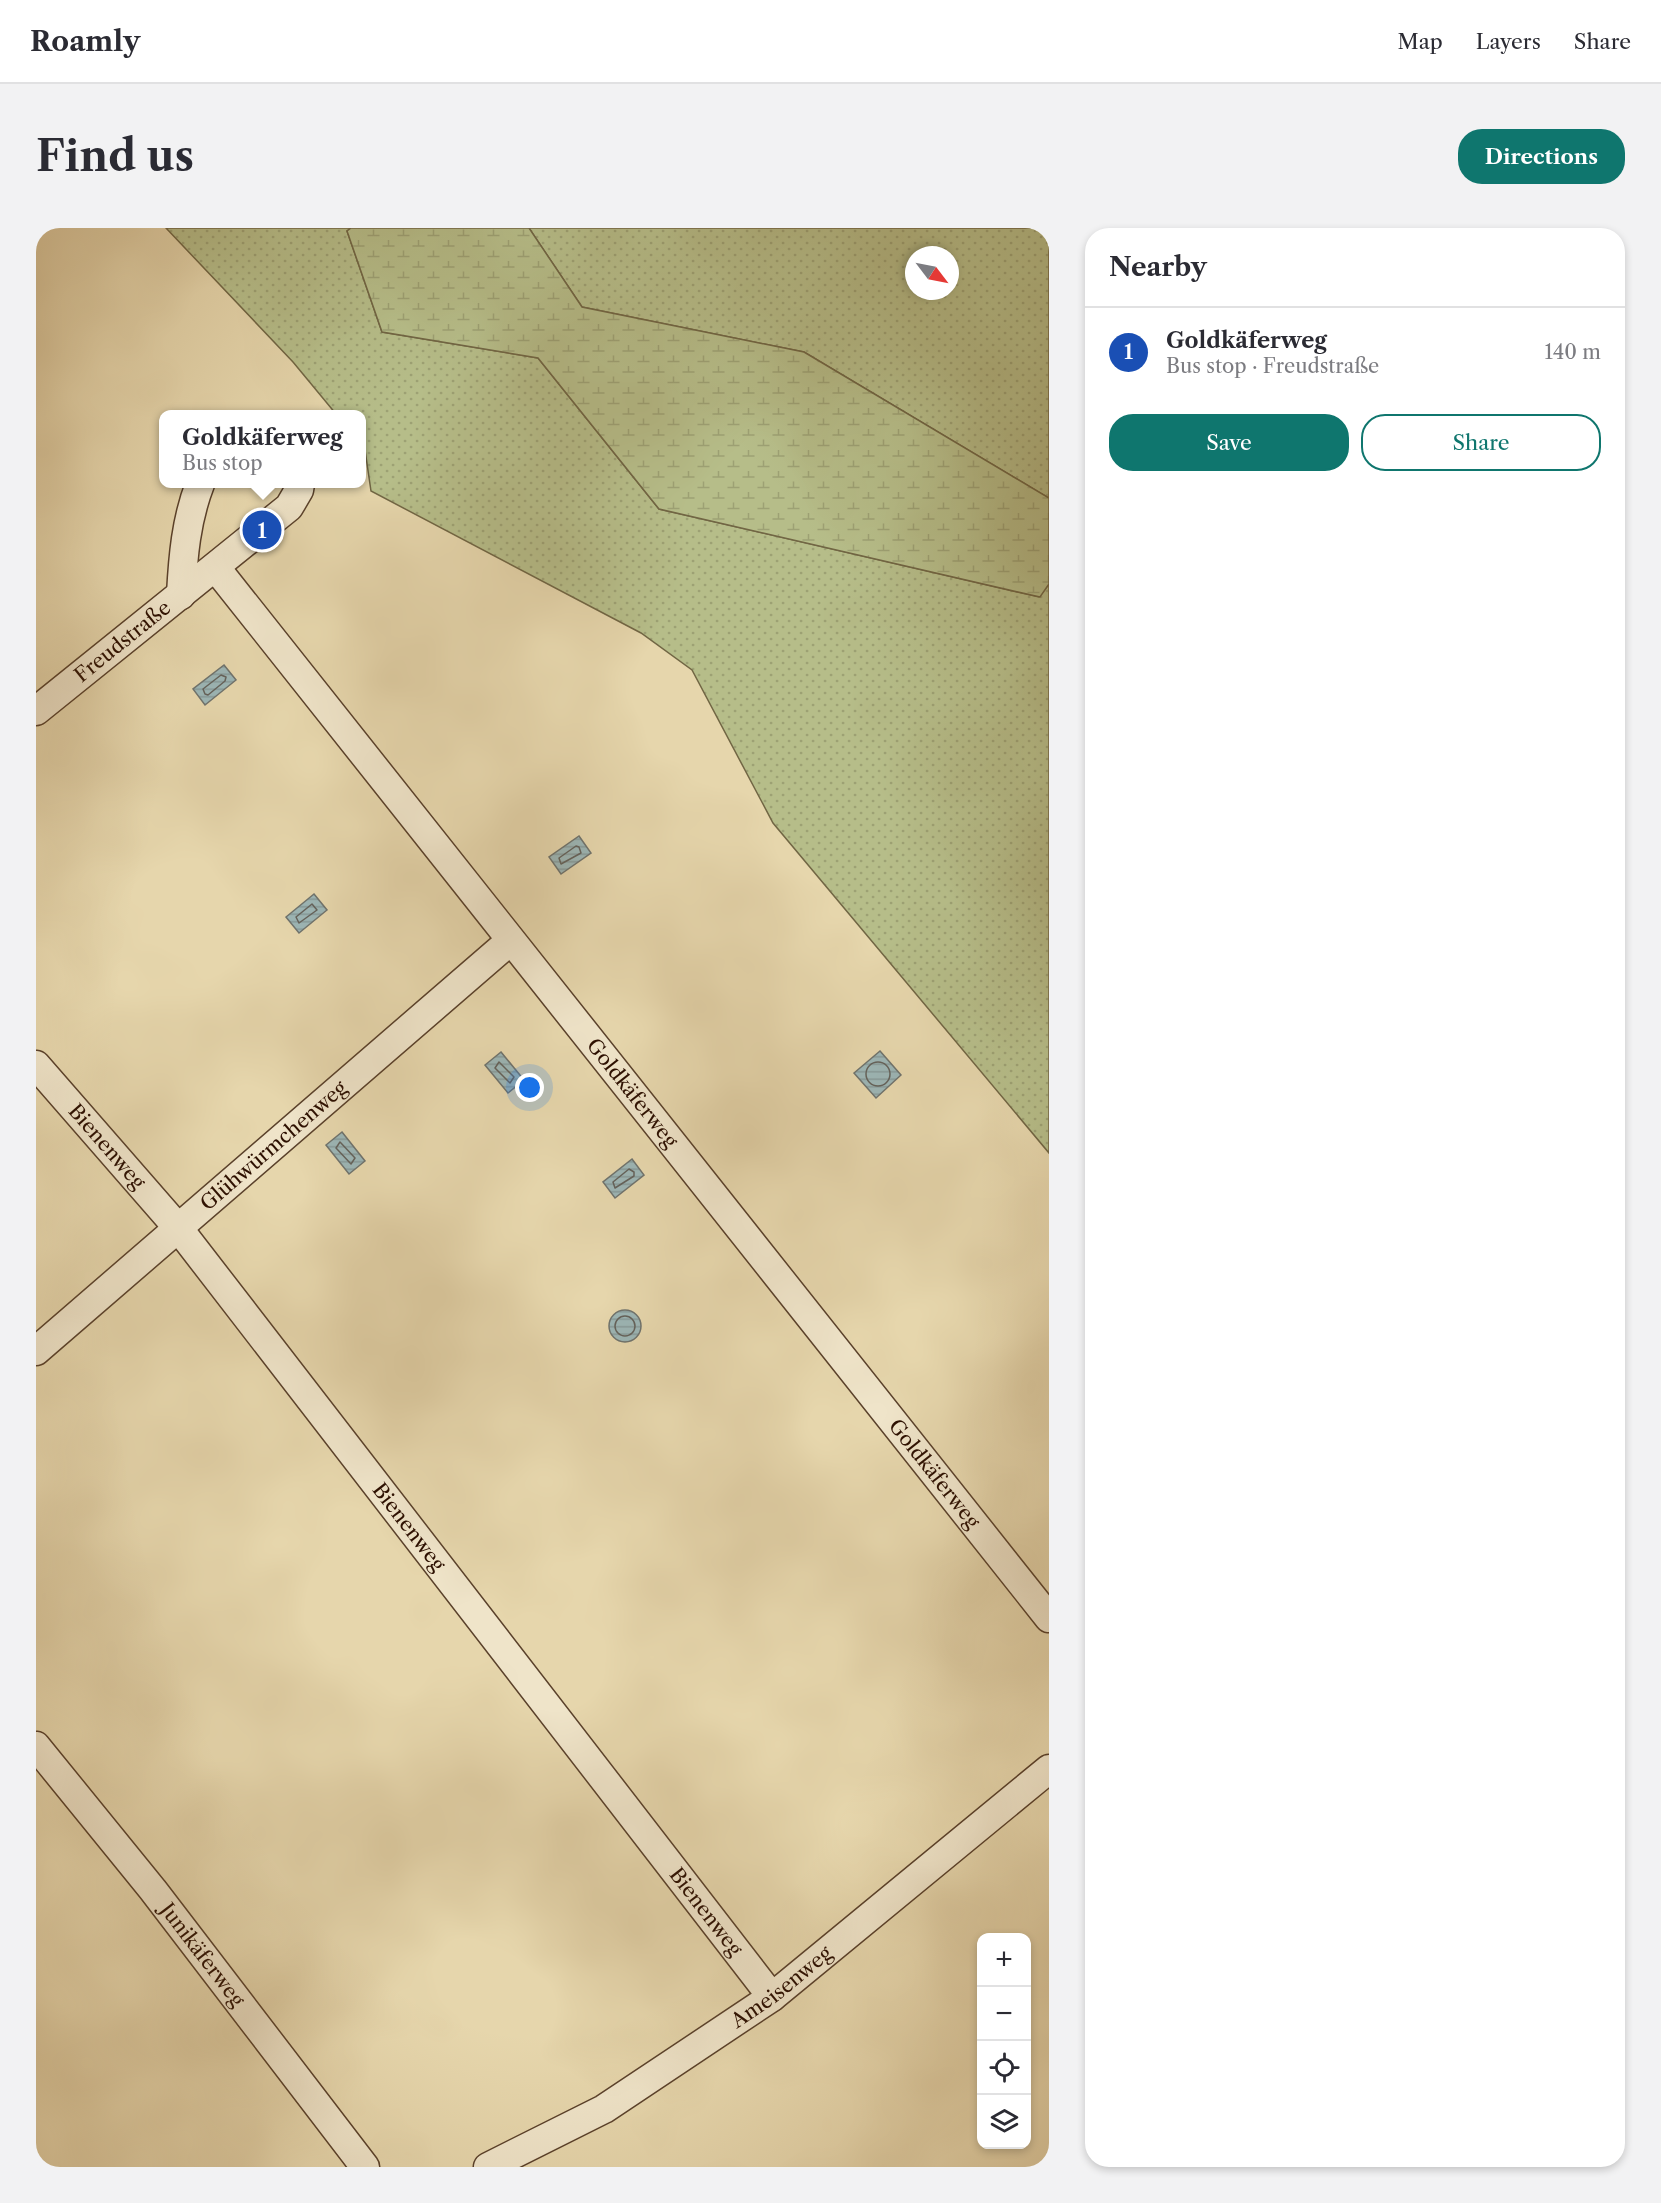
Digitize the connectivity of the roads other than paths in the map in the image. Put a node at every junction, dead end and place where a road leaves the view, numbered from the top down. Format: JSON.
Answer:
{"nodes":[{"id":1,"x":199,"y":488,"type":"edge"},
{"id":2,"x":299,"y":488,"type":"edge"},
{"id":3,"x":216,"y":568,"type":"junction"},
{"id":4,"x":181,"y":595,"type":"junction"},
{"id":5,"x":36,"y":711,"type":"edge"},
{"id":6,"x":510,"y":941,"type":"junction"},
{"id":7,"x":36,"y":1065,"type":"edge"},
{"id":8,"x":179,"y":1229,"type":"junction"},
{"id":9,"x":36,"y":1351,"type":"edge"},
{"id":10,"x":1049,"y":1618,"type":"edge"},
{"id":11,"x":36,"y":1746,"type":"edge"},
{"id":12,"x":1049,"y":1769,"type":"edge"},
{"id":13,"x":772,"y":1997,"type":"junction"},
{"id":14,"x":365,"y":2167,"type":"edge"},
{"id":15,"x":488,"y":2167,"type":"edge"}],
"edges":[{"from":1,"to":4,"type":"street","name":"Freudstraße"},
{"from":2,"to":3,"type":"street","name":"Freudstraße"},
{"from":3,"to":4,"type":"street","name":"Freudstraße"},
{"from":3,"to":6,"type":"street","name":"Goldkäferweg"},
{"from":4,"to":5,"type":"street","name":"Freudstraße"},
{"from":6,"to":8,"type":"street","name":"Glühwürmchenweg"},
{"from":6,"to":10,"type":"street","name":"Goldkäferweg"},
{"from":7,"to":8,"type":"street","name":"Bienenweg"},
{"from":8,"to":9,"type":"street","name":"Glühwürmchenweg"},
{"from":8,"to":13,"type":"street","name":"Bienenweg"},
{"from":11,"to":14,"type":"street","name":"Junikäferweg"},
{"from":12,"to":13,"type":"street","name":"Ameisenweg"},
{"from":13,"to":15,"type":"street","name":"Ameisenweg"}]}
